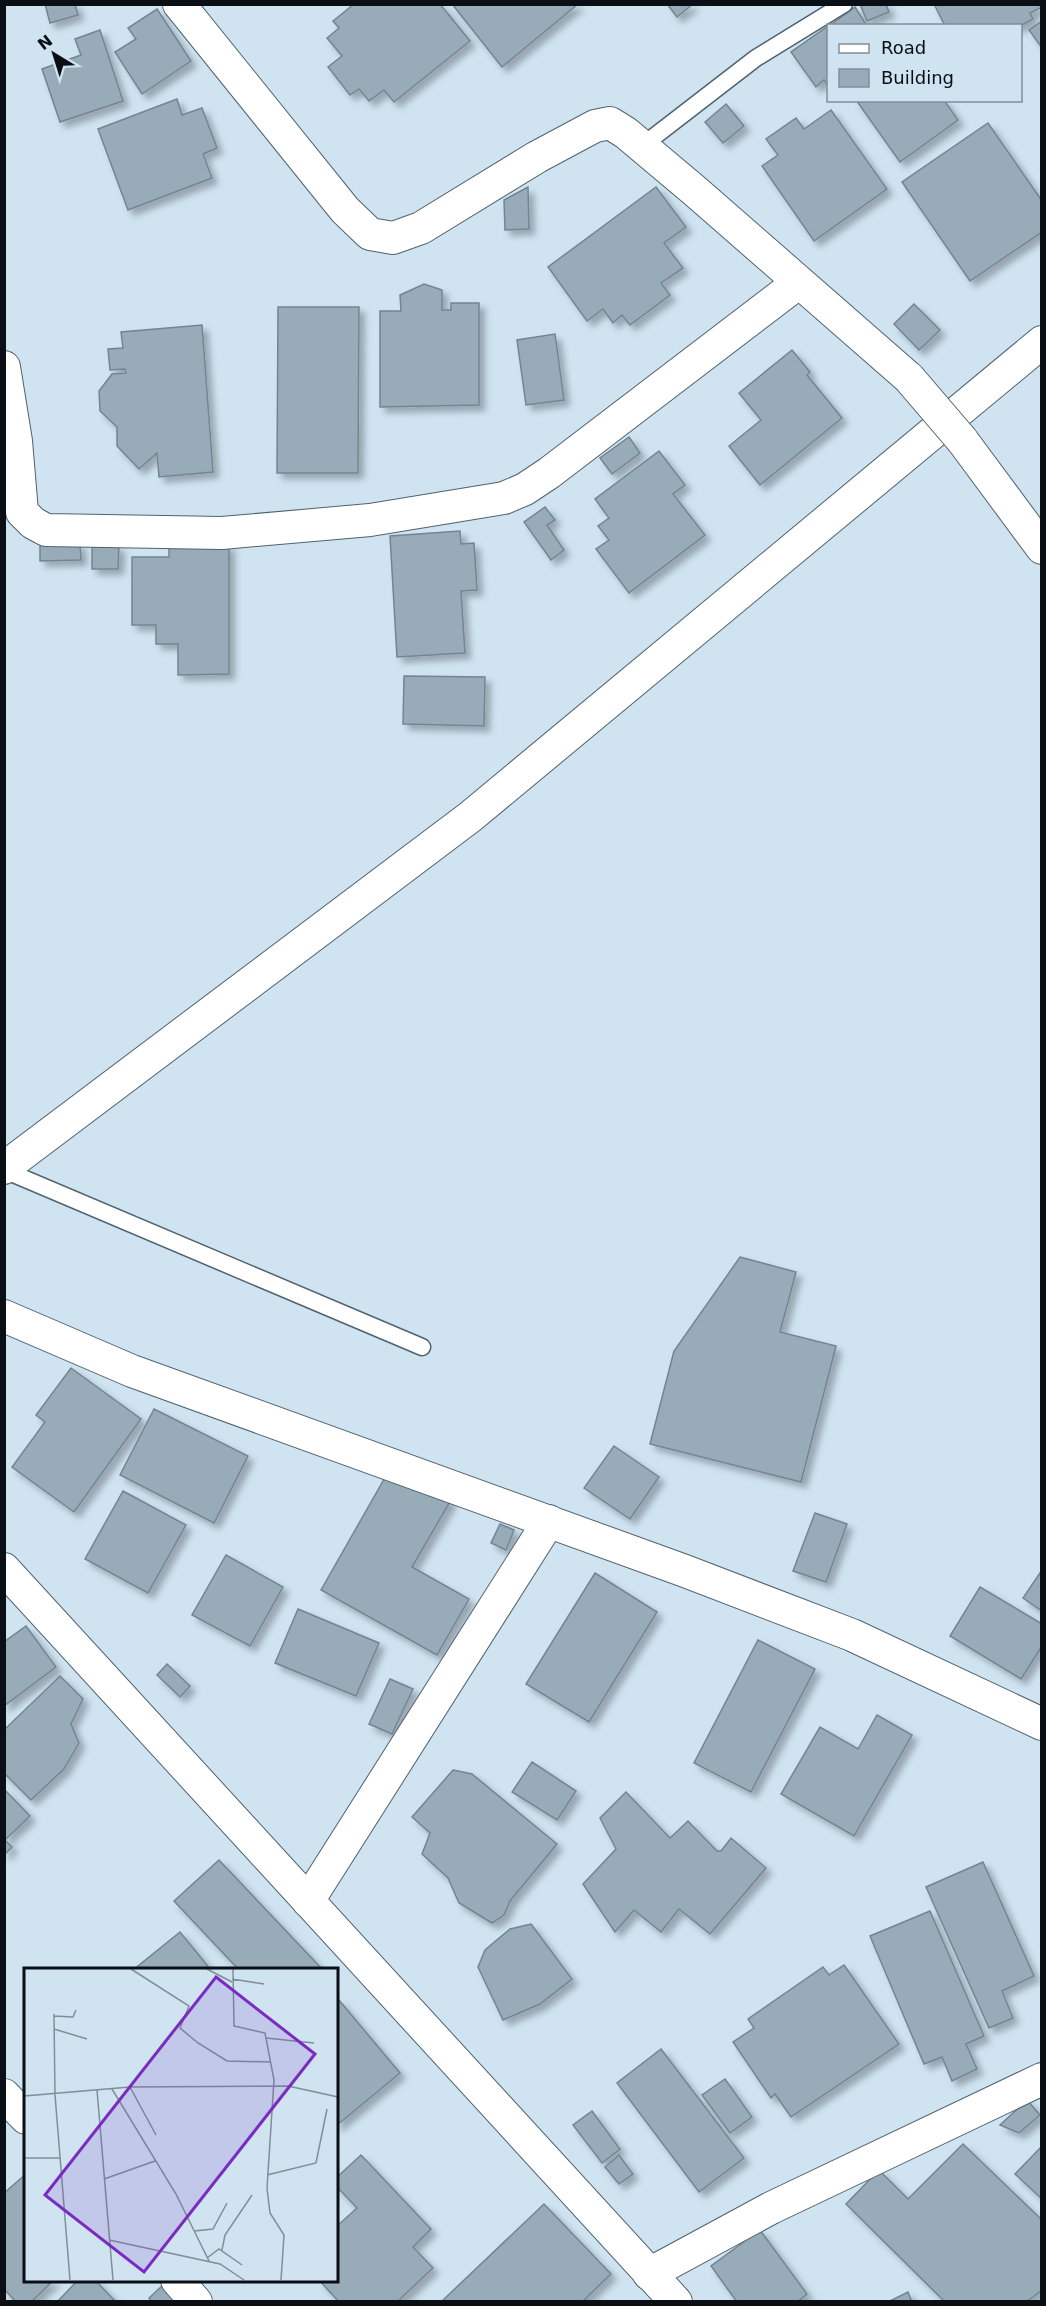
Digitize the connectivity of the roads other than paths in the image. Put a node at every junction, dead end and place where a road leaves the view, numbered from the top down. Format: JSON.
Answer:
{"nodes":[{"id":1,"x":179,"y":4,"type":"edge"},
{"id":2,"x":844,"y":4,"type":"edge"},
{"id":3,"x":642,"y":146,"type":"junction"},
{"id":4,"x":798,"y":283,"type":"junction"},
{"id":5,"x":1041,"y":342,"type":"edge"},
{"id":6,"x":4,"y":367,"type":"edge"},
{"id":7,"x":1041,"y":548,"type":"edge"},
{"id":8,"x":4,"y":1169,"type":"edge"},
{"id":9,"x":4,"y":1316,"type":"edge"},
{"id":10,"x":422,"y":1347,"type":"dead end"},
{"id":11,"x":549,"y":1521,"type":"junction"},
{"id":12,"x":4,"y":1569,"type":"edge"},
{"id":13,"x":1041,"y":1724,"type":"edge"},
{"id":14,"x":308,"y":1901,"type":"junction"},
{"id":15,"x":1041,"y":2079,"type":"edge"},
{"id":16,"x":4,"y":2095,"type":"edge"},
{"id":17,"x":24,"y":2116,"type":"edge"},
{"id":18,"x":649,"y":2274,"type":"junction"},
{"id":19,"x":179,"y":2282,"type":"edge"},
{"id":20,"x":196,"y":2301,"type":"edge"},
{"id":21,"x":676,"y":2301,"type":"edge"}],
"edges":[{"from":1,"to":3,"type":"street"},
{"from":2,"to":3,"type":"lane"},
{"from":3,"to":4,"type":"street"},
{"from":4,"to":6,"type":"street"},
{"from":4,"to":7,"type":"street","bridge":true},
{"from":5,"to":8,"type":"street"},
{"from":8,"to":10,"type":"lane"},
{"from":9,"to":11,"type":"street"},
{"from":11,"to":13,"type":"street"},
{"from":11,"to":14,"type":"street"},
{"from":12,"to":14,"type":"street"},
{"from":14,"to":18,"type":"street"},
{"from":15,"to":18,"type":"street"},
{"from":16,"to":17,"type":"street"},
{"from":18,"to":21,"type":"street"},
{"from":19,"to":20,"type":"street"}]}
